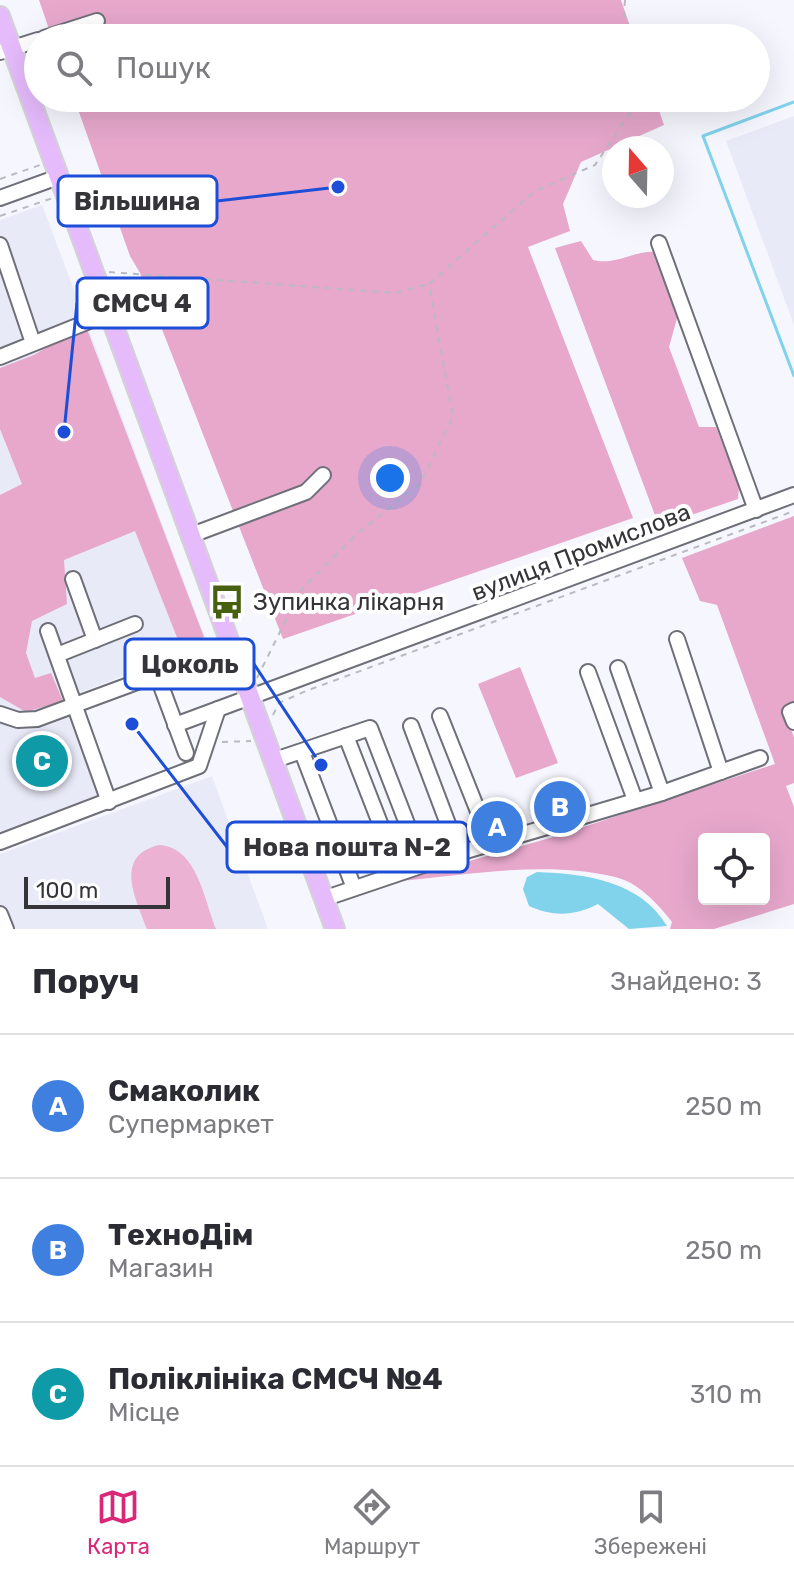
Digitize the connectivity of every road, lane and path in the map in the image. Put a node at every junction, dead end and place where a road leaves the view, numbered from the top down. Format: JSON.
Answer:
{"nodes":[{"id":1,"x":625,"y":0,"type":"edge"},
{"id":2,"x":0,"y":16,"type":"edge"},
{"id":3,"x":97,"y":21,"type":"dead end"},
{"id":4,"x":88,"y":24,"type":"edge"},
{"id":5,"x":628,"y":24,"type":"edge"},
{"id":6,"x":6,"y":50,"type":"edge"},
{"id":7,"x":24,"y":94,"type":"edge"},
{"id":8,"x":31,"y":112,"type":"edge"},
{"id":9,"x":631,"y":112,"type":"edge"},
{"id":10,"x":58,"y":177,"type":"junction"},
{"id":11,"x":54,"y":197,"type":"dead end"},
{"id":12,"x":0,"y":198,"type":"edge"},
{"id":13,"x":0,"y":216,"type":"edge"},
{"id":14,"x":659,"y":243,"type":"dead end"},
{"id":15,"x":0,"y":245,"type":"edge"},
{"id":16,"x":92,"y":271,"type":"junction"},
{"id":17,"x":429,"y":284,"type":"junction"},
{"id":18,"x":107,"y":314,"type":"junction"},
{"id":19,"x":33,"y":343,"type":"junction"},
{"id":20,"x":0,"y":357,"type":"edge"},
{"id":21,"x":323,"y":475,"type":"dead end"},
{"id":22,"x":794,"y":495,"type":"edge"},
{"id":23,"x":756,"y":510,"type":"junction"},
{"id":24,"x":794,"y":511,"type":"edge"},
{"id":25,"x":189,"y":536,"type":"junction"},
{"id":26,"x":73,"y":579,"type":"dead end"},
{"id":27,"x":135,"y":624,"type":"dead end"},
{"id":28,"x":48,"y":631,"type":"dead end"},
{"id":29,"x":677,"y":639,"type":"dead end"},
{"id":30,"x":95,"y":640,"type":"junction"},
{"id":31,"x":229,"y":648,"type":"junction"},
{"id":32,"x":57,"y":655,"type":"junction"},
{"id":33,"x":618,"y":668,"type":"dead end"},
{"id":34,"x":588,"y":672,"type":"dead end"},
{"id":35,"x":157,"y":675,"type":"junction"},
{"id":36,"x":247,"y":698,"type":"junction"},
{"id":37,"x":75,"y":704,"type":"junction"},
{"id":38,"x":218,"y":709,"type":"junction"},
{"id":39,"x":794,"y":710,"type":"edge"},
{"id":40,"x":0,"y":714,"type":"edge"},
{"id":41,"x":440,"y":716,"type":"dead end"},
{"id":42,"x":270,"y":719,"type":"dead end"},
{"id":43,"x":794,"y":722,"type":"edge"},
{"id":44,"x":175,"y":725,"type":"junction"},
{"id":45,"x":411,"y":726,"type":"dead end"},
{"id":46,"x":346,"y":736,"type":"junction"},
{"id":47,"x":251,"y":741,"type":"dead end"},
{"id":48,"x":209,"y":742,"type":"junction"},
{"id":49,"x":302,"y":752,"type":"junction"},
{"id":50,"x":186,"y":753,"type":"dead end"},
{"id":51,"x":760,"y":758,"type":"dead end"},
{"id":52,"x":272,"y":761,"type":"junction"},
{"id":53,"x":721,"y":772,"type":"junction"},
{"id":54,"x":662,"y":793,"type":"junction"},
{"id":55,"x":635,"y":800,"type":"junction"},
{"id":56,"x":109,"y":802,"type":"junction"},
{"id":57,"x":0,"y":842,"type":"edge"},
{"id":58,"x":491,"y":844,"type":"junction"},
{"id":59,"x":459,"y":853,"type":"junction"},
{"id":60,"x":423,"y":865,"type":"junction"},
{"id":61,"x":399,"y":872,"type":"junction"},
{"id":62,"x":354,"y":888,"type":"junction"},
{"id":63,"x":323,"y":899,"type":"junction"},
{"id":64,"x":0,"y":914,"type":"edge"},
{"id":65,"x":338,"y":928,"type":"edge"},
{"id":66,"x":6,"y":929,"type":"edge"}],
"edges":[{"from":1,"to":5,"type":"path"},
{"from":2,"to":6,"type":"main road"},
{"from":3,"to":4,"type":"street"},
{"from":6,"to":7,"type":"main road"},
{"from":8,"to":10,"type":"main road"},
{"from":9,"to":17,"type":"path"},
{"from":10,"to":12,"type":"street"},
{"from":10,"to":16,"type":"main road"},
{"from":11,"to":13,"type":"path"},
{"from":14,"to":23,"type":"street"},
{"from":15,"to":19,"type":"street"},
{"from":16,"to":17,"type":"path"},
{"from":16,"to":18,"type":"main road"},
{"from":17,"to":36,"type":"path"},
{"from":18,"to":19,"type":"street"},
{"from":18,"to":25,"type":"main road"},
{"from":19,"to":20,"type":"street"},
{"from":21,"to":25,"type":"street"},
{"from":22,"to":23,"type":"street","name":"вулиця Промислова"},
{"from":23,"to":36,"type":"street","name":"вулиця Промислова"},
{"from":24,"to":42,"type":"path"},
{"from":25,"to":31,"type":"main road"},
{"from":26,"to":30,"type":"street"},
{"from":27,"to":30,"type":"street"},
{"from":28,"to":32,"type":"street"},
{"from":29,"to":53,"type":"street"},
{"from":30,"to":32,"type":"street"},
{"from":31,"to":35,"type":"street"},
{"from":31,"to":36,"type":"main road"},
{"from":32,"to":37,"type":"street"},
{"from":33,"to":54,"type":"street"},
{"from":34,"to":55,"type":"street"},
{"from":35,"to":37,"type":"street"},
{"from":35,"to":44,"type":"street"},
{"from":36,"to":38,"type":"street","name":"вулиця Промислова"},
{"from":36,"to":52,"type":"main road"},
{"from":37,"to":40,"type":"street"},
{"from":37,"to":56,"type":"street"},
{"from":38,"to":44,"type":"street","name":"вулиця Промислова"},
{"from":38,"to":48,"type":"street"},
{"from":39,"to":43,"type":"street"},
{"from":41,"to":58,"type":"street"},
{"from":44,"to":50,"type":"street"},
{"from":45,"to":59,"type":"street"},
{"from":46,"to":49,"type":"street"},
{"from":46,"to":60,"type":"street"},
{"from":46,"to":61,"type":"street"},
{"from":47,"to":48,"type":"path"},
{"from":48,"to":56,"type":"street"},
{"from":49,"to":52,"type":"street"},
{"from":49,"to":62,"type":"street"},
{"from":51,"to":53,"type":"street"},
{"from":52,"to":63,"type":"main road"},
{"from":53,"to":54,"type":"street"},
{"from":54,"to":55,"type":"street"},
{"from":55,"to":58,"type":"street"},
{"from":56,"to":57,"type":"street"},
{"from":58,"to":59,"type":"street"},
{"from":59,"to":60,"type":"street"},
{"from":60,"to":61,"type":"street"},
{"from":61,"to":62,"type":"street"},
{"from":62,"to":63,"type":"street"},
{"from":63,"to":65,"type":"main road"},
{"from":64,"to":66,"type":"street"}]}
